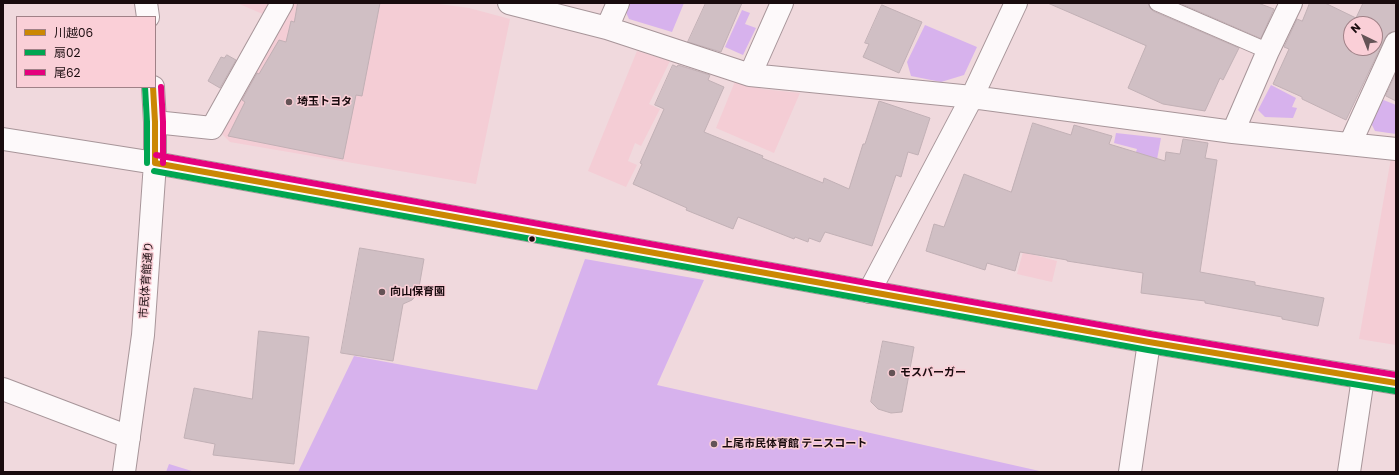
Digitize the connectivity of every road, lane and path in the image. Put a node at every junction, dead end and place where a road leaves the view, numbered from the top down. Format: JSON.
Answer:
{"nodes":[{"id":1,"x":146,"y":3,"type":"edge"},
{"id":2,"x":282,"y":3,"type":"edge"},
{"id":3,"x":618,"y":3,"type":"edge"},
{"id":4,"x":782,"y":3,"type":"edge"},
{"id":5,"x":1016,"y":3,"type":"edge"},
{"id":6,"x":1156,"y":3,"type":"edge"},
{"id":7,"x":1290,"y":3,"type":"edge"},
{"id":8,"x":515,"y":4,"type":"edge"},
{"id":9,"x":148,"y":16,"type":"edge"},
{"id":10,"x":607,"y":28,"type":"junction"},
{"id":11,"x":1396,"y":43,"type":"edge"},
{"id":12,"x":1268,"y":51,"type":"junction"},
{"id":13,"x":750,"y":75,"type":"junction"},
{"id":14,"x":152,"y":88,"type":"edge"},
{"id":15,"x":972,"y":97,"type":"junction"},
{"id":16,"x":155,"y":122,"type":"junction"},
{"id":17,"x":1233,"y":132,"type":"junction"},
{"id":18,"x":3,"y":139,"type":"edge"},
{"id":19,"x":1350,"y":144,"type":"junction"},
{"id":20,"x":1396,"y":149,"type":"edge"},
{"id":21,"x":155,"y":163,"type":"junction"},
{"id":22,"x":869,"y":292,"type":"junction"},
{"id":23,"x":1149,"y":342,"type":"junction"},
{"id":24,"x":1363,"y":378,"type":"junction"},
{"id":25,"x":1396,"y":383,"type":"edge"},
{"id":26,"x":3,"y":389,"type":"edge"},
{"id":27,"x":129,"y":437,"type":"junction"},
{"id":28,"x":124,"y":472,"type":"edge"},
{"id":29,"x":1130,"y":472,"type":"edge"},
{"id":30,"x":1349,"y":472,"type":"edge"}],
"edges":[{"from":1,"to":9,"type":"street"},
{"from":2,"to":16,"type":"street"},
{"from":3,"to":10,"type":"street"},
{"from":4,"to":13,"type":"street"},
{"from":5,"to":15,"type":"street"},
{"from":6,"to":12,"type":"lane"},
{"from":7,"to":12,"type":"street"},
{"from":8,"to":10,"type":"street"},
{"from":10,"to":13,"type":"street"},
{"from":11,"to":19,"type":"street"},
{"from":12,"to":17,"type":"street"},
{"from":13,"to":15,"type":"street"},
{"from":14,"to":16,"type":"street","name":"市民体育館通り"},
{"from":15,"to":17,"type":"street"},
{"from":15,"to":22,"type":"street"},
{"from":16,"to":21,"type":"street","name":"市民体育館通り"},
{"from":17,"to":19,"type":"street"},
{"from":18,"to":21,"type":"street"},
{"from":19,"to":20,"type":"street"},
{"from":21,"to":22,"type":"street"},
{"from":21,"to":27,"type":"street","name":"市民体育館通り"},
{"from":22,"to":23,"type":"street"},
{"from":23,"to":24,"type":"street"},
{"from":23,"to":29,"type":"street"},
{"from":24,"to":25,"type":"street"},
{"from":24,"to":30,"type":"street"},
{"from":26,"to":27,"type":"street"},
{"from":27,"to":28,"type":"street","name":"市民体育館通り"}]}
